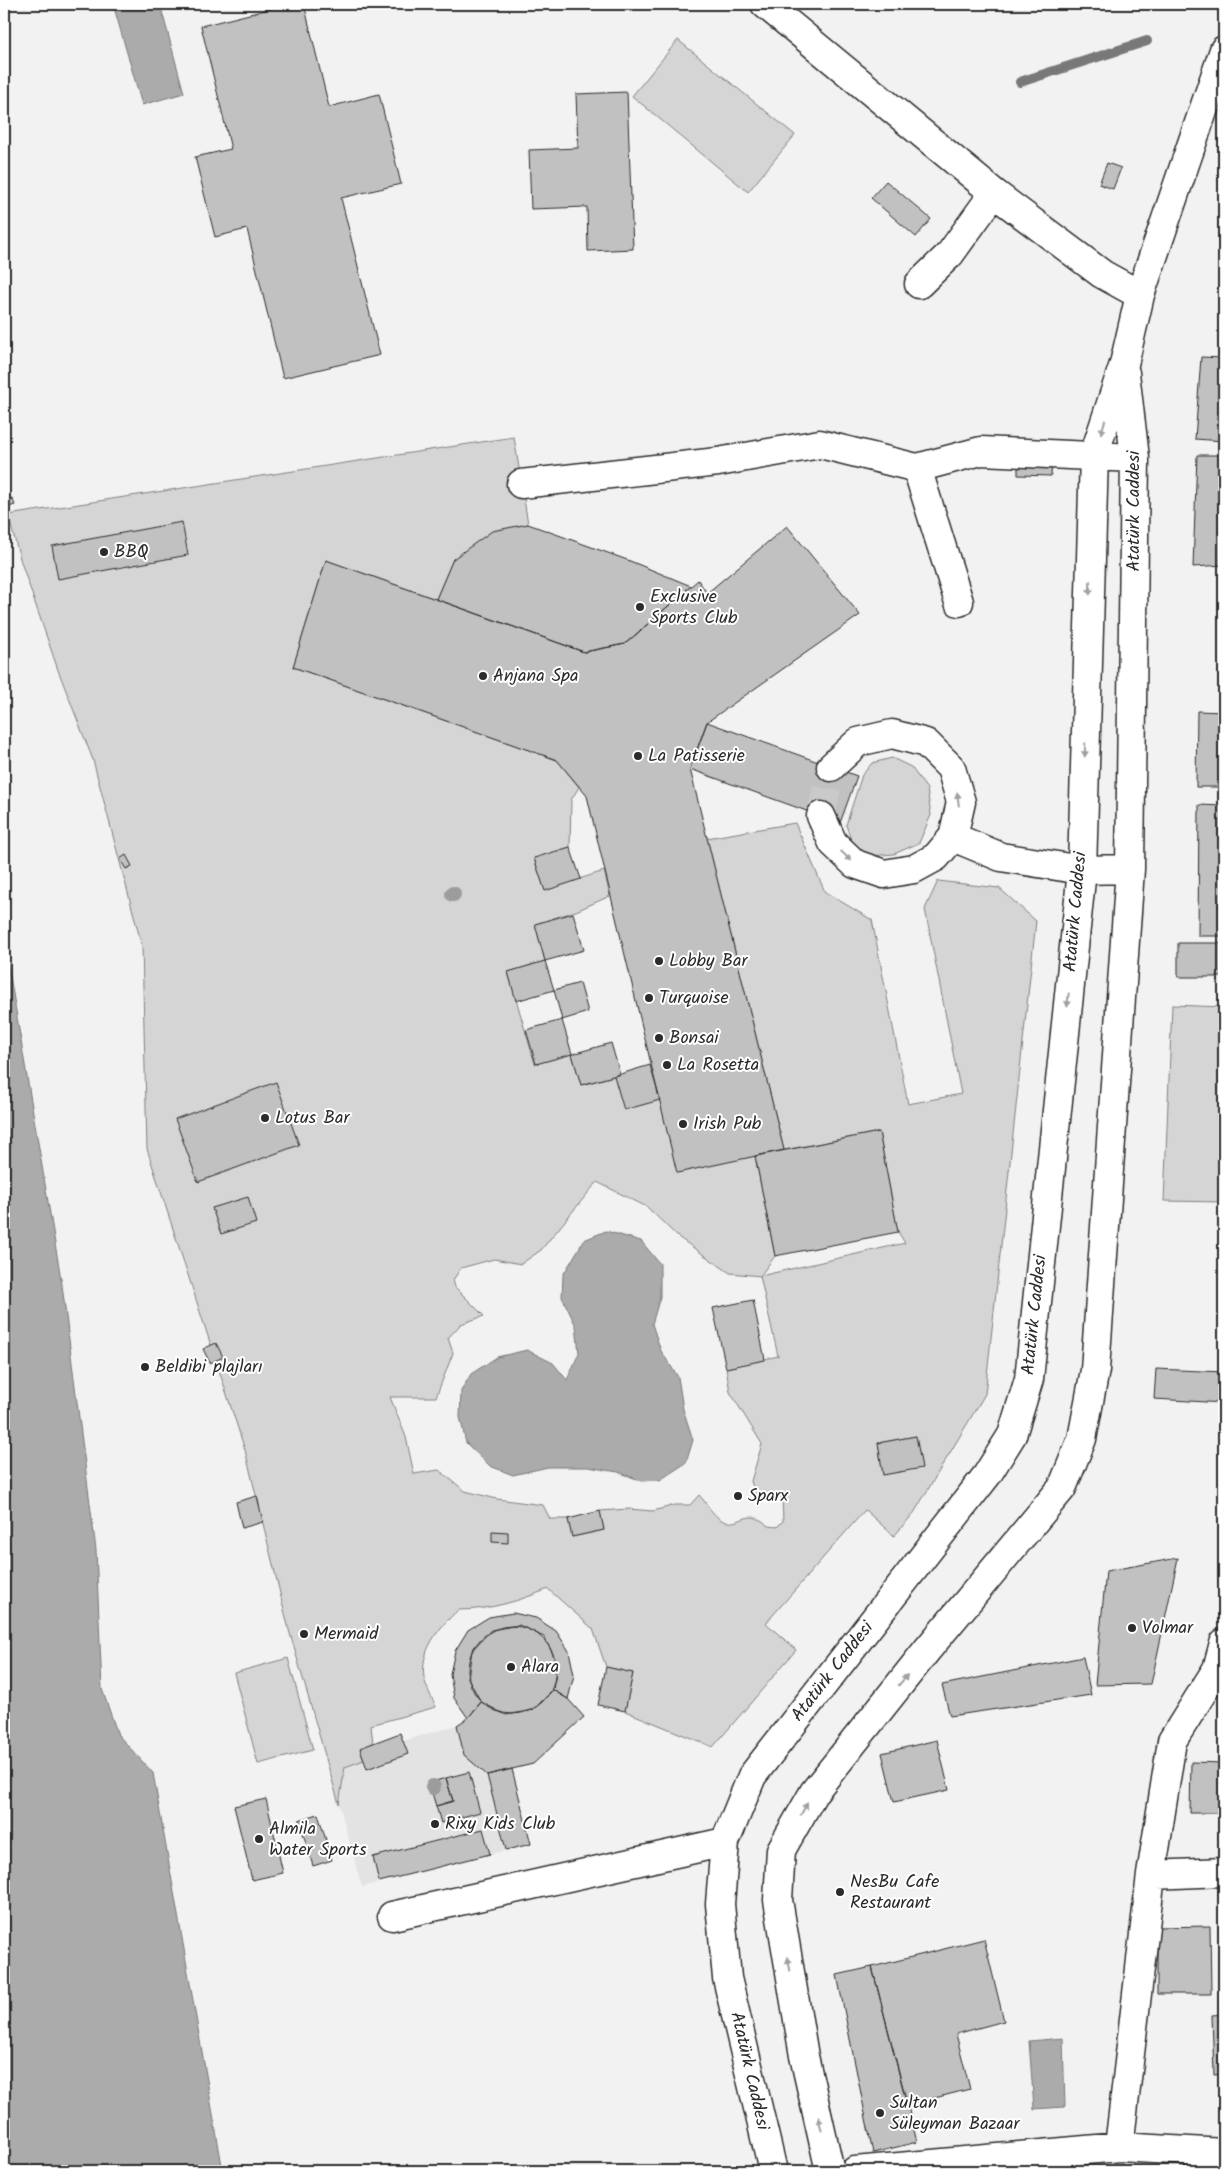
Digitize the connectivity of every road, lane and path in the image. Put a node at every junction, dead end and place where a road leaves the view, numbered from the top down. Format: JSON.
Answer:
{"nodes":[{"id":1,"x":766,"y":4,"type":"edge"},
{"id":2,"x":1224,"y":50,"type":"edge"},
{"id":3,"x":994,"y":193,"type":"junction"},
{"id":4,"x":919,"y":284,"type":"dead end"},
{"id":5,"x":1140,"y":295,"type":"junction"},
{"id":6,"x":1124,"y":364,"type":"junction"},
{"id":7,"x":1094,"y":455,"type":"junction"},
{"id":8,"x":1135,"y":458,"type":"junction"},
{"id":9,"x":917,"y":468,"type":"junction"},
{"id":10,"x":521,"y":484,"type":"dead end"},
{"id":11,"x":959,"y":602,"type":"dead end"},
{"id":12,"x":831,"y":766,"type":"tunnel mouth"},
{"id":13,"x":821,"y":816,"type":"tunnel mouth"},
{"id":14,"x":952,"y":837,"type":"junction"},
{"id":15,"x":1130,"y":869,"type":"junction"},
{"id":16,"x":1082,"y":870,"type":"junction"},
{"id":17,"x":1224,"y":1643,"type":"edge"},
{"id":18,"x":725,"y":1842,"type":"junction"},
{"id":19,"x":1224,"y":1872,"type":"edge"},
{"id":20,"x":1151,"y":1875,"type":"junction"},
{"id":21,"x":392,"y":1916,"type":"dead end"},
{"id":22,"x":1120,"y":2147,"type":"junction"},
{"id":23,"x":1224,"y":2153,"type":"edge"},
{"id":24,"x":1083,"y":2161,"type":"edge"},
{"id":25,"x":773,"y":2171,"type":"edge"},
{"id":26,"x":830,"y":2171,"type":"edge"},
{"id":27,"x":855,"y":2171,"type":"edge"}],
"edges":[{"from":1,"to":3,"type":"street"},
{"from":2,"to":5,"type":"street","name":"Atatürk Caddesi"},
{"from":3,"to":4,"type":"street"},
{"from":3,"to":5,"type":"street"},
{"from":5,"to":6,"type":"street","name":"Atatürk Caddesi"},
{"from":6,"to":7,"type":"street","name":"Atatürk Caddesi","one_way":true},
{"from":6,"to":8,"type":"street","name":"Atatürk Caddesi"},
{"from":7,"to":8,"type":"street"},
{"from":7,"to":9,"type":"street"},
{"from":7,"to":16,"type":"street","name":"Atatürk Caddesi","one_way":true},
{"from":8,"to":15,"type":"street","name":"Atatürk Caddesi"},
{"from":9,"to":10,"type":"street"},
{"from":9,"to":11,"type":"street"},
{"from":14,"to":12,"type":"street","one_way":true},
{"from":13,"to":14,"type":"street","one_way":true},
{"from":14,"to":16,"type":"street"},
{"from":15,"to":16,"type":"street"},
{"from":26,"to":15,"type":"street","name":"Atatürk Caddesi","one_way":true},
{"from":16,"to":18,"type":"street","name":"Atatürk Caddesi","one_way":true},
{"from":17,"to":20,"type":"street"},
{"from":18,"to":21,"type":"street"},
{"from":18,"to":25,"type":"street","name":"Atatürk Caddesi"},
{"from":19,"to":20,"type":"street"},
{"from":20,"to":22,"type":"street"},
{"from":22,"to":23,"type":"street"},
{"from":22,"to":24,"type":"street"},
{"from":24,"to":27,"type":"street"}]}
